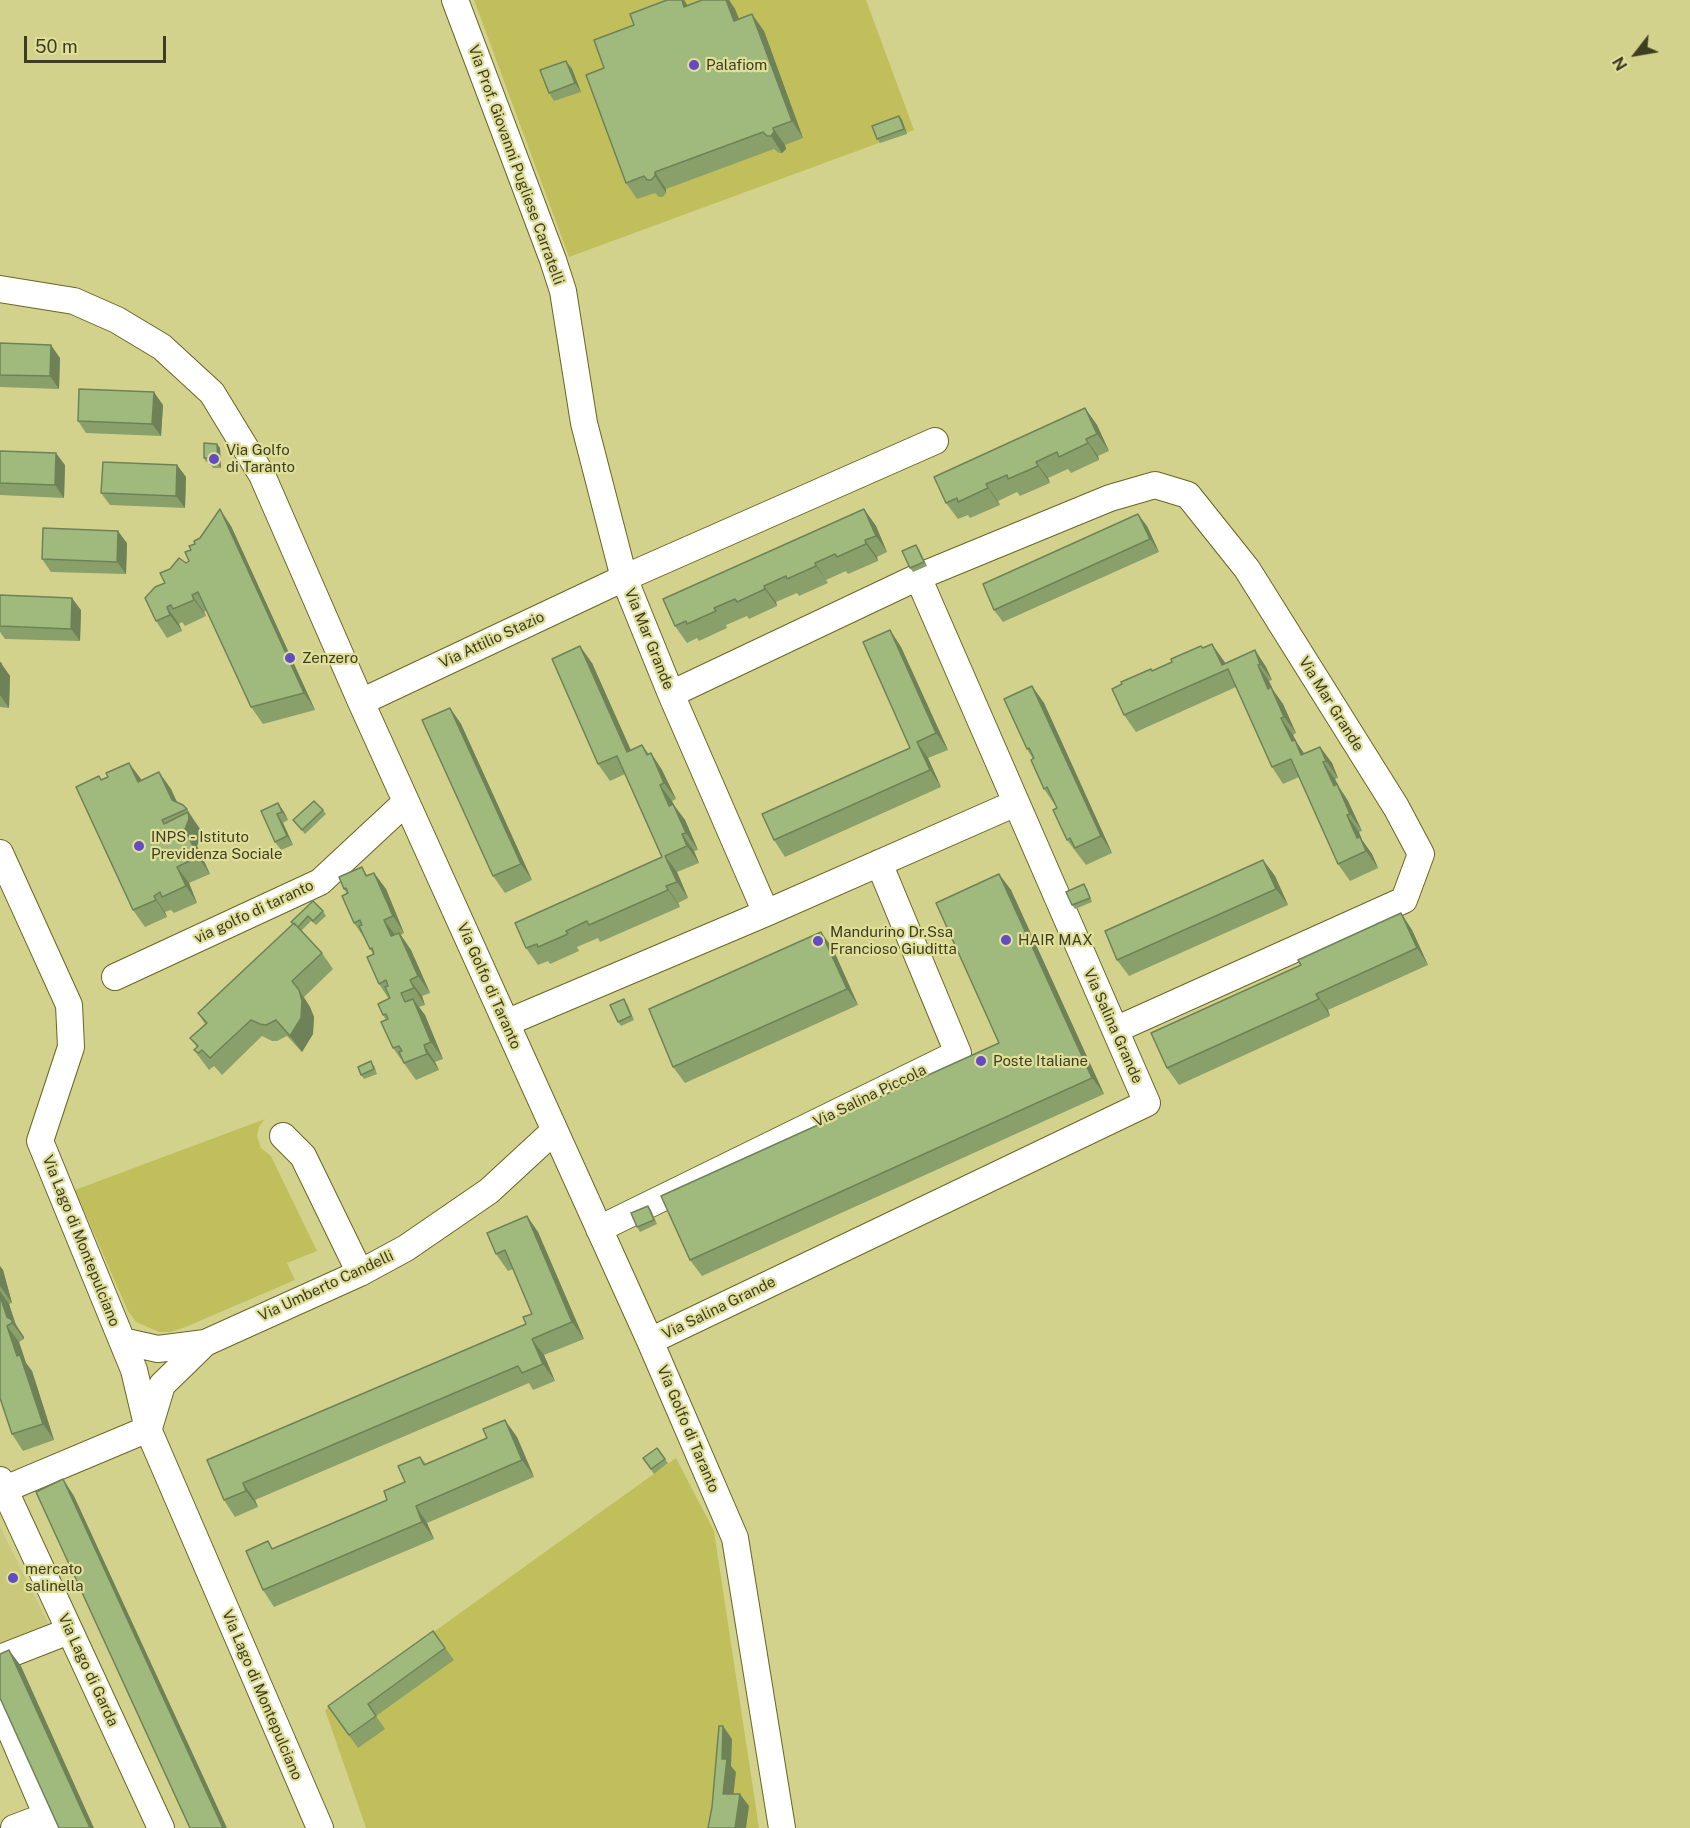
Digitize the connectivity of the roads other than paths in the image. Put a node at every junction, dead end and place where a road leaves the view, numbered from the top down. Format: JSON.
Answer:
{"nodes":[{"id":1,"x":455,"y":0,"type":"edge"},
{"id":2,"x":0,"y":288,"type":"edge"},
{"id":3,"x":935,"y":441,"type":"dead end"},
{"id":4,"x":918,"y":577,"type":"junction"},
{"id":5,"x":624,"y":578,"type":"junction"},
{"id":6,"x":671,"y":694,"type":"junction"},
{"id":7,"x":361,"y":702,"type":"junction"},
{"id":8,"x":406,"y":802,"type":"junction"},
{"id":9,"x":1016,"y":803,"type":"junction"},
{"id":10,"x":0,"y":853,"type":"edge"},
{"id":11,"x":879,"y":863,"type":"junction"},
{"id":12,"x":766,"y":913,"type":"junction"},
{"id":13,"x":115,"y":977,"type":"dead end"},
{"id":14,"x":506,"y":1023,"type":"junction"},
{"id":15,"x":1114,"y":1030,"type":"junction"},
{"id":16,"x":554,"y":1131,"type":"junction"},
{"id":17,"x":283,"y":1136,"type":"dead end"},
{"id":18,"x":598,"y":1229,"type":"junction"},
{"id":19,"x":360,"y":1273,"type":"junction"},
{"id":20,"x":122,"y":1341,"type":"junction"},
{"id":21,"x":650,"y":1341,"type":"junction"},
{"id":22,"x":205,"y":1343,"type":"junction"},
{"id":23,"x":148,"y":1429,"type":"junction"},
{"id":24,"x":2,"y":1485,"type":"edge"},
{"id":25,"x":69,"y":1631,"type":"junction"},
{"id":26,"x":0,"y":1658,"type":"edge"},
{"id":27,"x":0,"y":1706,"type":"edge"},
{"id":28,"x":49,"y":1822,"type":"edge"},
{"id":29,"x":14,"y":1828,"type":"edge"},
{"id":30,"x":161,"y":1828,"type":"edge"},
{"id":31,"x":320,"y":1828,"type":"edge"},
{"id":32,"x":782,"y":1828,"type":"edge"}],
"edges":[{"from":1,"to":5,"type":"street","name":"Via Prof. Giovanni Pugliese Carratelli"},
{"from":2,"to":7,"type":"street","name":"Via Golfo di Taranto"},
{"from":3,"to":5,"type":"street","name":"Via Mar Grande"},
{"from":4,"to":6,"type":"street"},
{"from":4,"to":9,"type":"street","name":"Via Salina Grande"},
{"from":4,"to":15,"type":"street","name":"Via Mar Grande"},
{"from":5,"to":6,"type":"street","name":"Via Mar Grande"},
{"from":5,"to":7,"type":"street","name":"Via Attilio Stazio"},
{"from":6,"to":12,"type":"street","name":"Via Mar Grande"},
{"from":7,"to":8,"type":"street","name":"Via Golfo di Taranto"},
{"from":8,"to":13,"type":"street","name":"via golfo di taranto"},
{"from":8,"to":14,"type":"street","name":"Via Golfo di Taranto"},
{"from":9,"to":11,"type":"street"},
{"from":9,"to":15,"type":"street","name":"Via Salina Grande"},
{"from":10,"to":20,"type":"street","name":"Via Lago di Montepulciano"},
{"from":11,"to":12,"type":"street"},
{"from":11,"to":18,"type":"street","name":"Via Salina Piccola"},
{"from":12,"to":14,"type":"street"},
{"from":14,"to":16,"type":"street","name":"Via Golfo di Taranto"},
{"from":15,"to":21,"type":"street","name":"Via Salina Grande"},
{"from":16,"to":18,"type":"street","name":"Via Golfo di Taranto"},
{"from":16,"to":19,"type":"street","name":"Via Umberto Candelli"},
{"from":17,"to":19,"type":"street"},
{"from":18,"to":21,"type":"street","name":"Via Golfo di Taranto"},
{"from":19,"to":22,"type":"street","name":"Via Umberto Candelli"},
{"from":20,"to":22,"type":"street","name":"Via Umberto Candelli"},
{"from":20,"to":23,"type":"street","name":"Via Lago di Montepulciano"},
{"from":21,"to":32,"type":"street","name":"Via Golfo di Taranto"},
{"from":22,"to":23,"type":"street","name":"Via Umberto Candelli"},
{"from":23,"to":24,"type":"street"},
{"from":23,"to":31,"type":"street","name":"Via Lago di Montepulciano"},
{"from":24,"to":25,"type":"street","name":"Via Lago di Garda"},
{"from":25,"to":26,"type":"street"},
{"from":25,"to":30,"type":"street","name":"Via Lago di Garda"},
{"from":27,"to":28,"type":"street"},
{"from":28,"to":29,"type":"street"}]}
